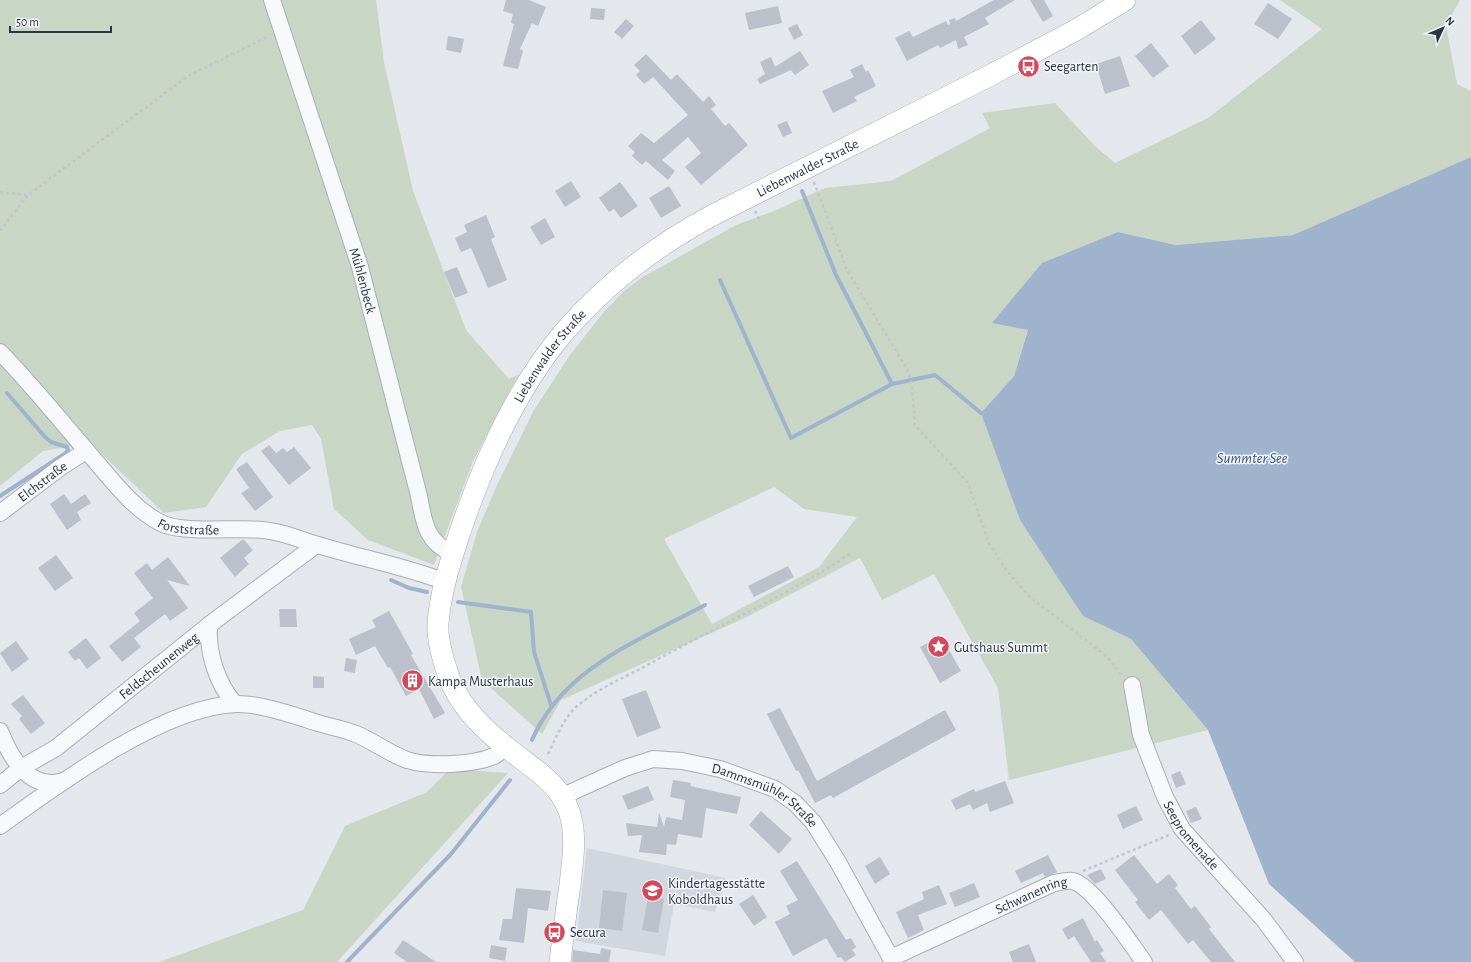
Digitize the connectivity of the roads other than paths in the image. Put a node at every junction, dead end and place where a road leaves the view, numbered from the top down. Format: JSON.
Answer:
{"nodes":[{"id":1,"x":1125,"y":0,"type":"edge"},
{"id":2,"x":274,"y":1,"type":"edge"},
{"id":3,"x":0,"y":352,"type":"edge"},
{"id":4,"x":86,"y":451,"type":"junction"},
{"id":5,"x":0,"y":513,"type":"edge"},
{"id":6,"x":316,"y":545,"type":"junction"},
{"id":7,"x":453,"y":554,"type":"junction"},
{"id":8,"x":446,"y":582,"type":"junction"},
{"id":9,"x":208,"y":625,"type":"junction"},
{"id":10,"x":1132,"y":685,"type":"road end"},
{"id":11,"x":234,"y":704,"type":"junction"},
{"id":12,"x":0,"y":731,"type":"edge"},
{"id":13,"x":506,"y":747,"type":"junction"},
{"id":14,"x":21,"y":768,"type":"junction"},
{"id":15,"x":68,"y":779,"type":"junction"},
{"id":16,"x":0,"y":784,"type":"edge"},
{"id":17,"x":563,"y":796,"type":"junction"},
{"id":18,"x":0,"y":826,"type":"edge"},
{"id":19,"x":892,"y":960,"type":"edge"},
{"id":20,"x":560,"y":962,"type":"edge"},
{"id":21,"x":1144,"y":962,"type":"edge"},
{"id":22,"x":1295,"y":962,"type":"edge"}],
"edges":[{"from":1,"to":7,"type":"main road","name":"Liebenwalder Straße"},
{"from":2,"to":7,"type":"street","name":"Mühlenbeck"},
{"from":3,"to":4,"type":"street","name":"Forststraße"},
{"from":4,"to":5,"type":"street","name":"Elchstraße"},
{"from":4,"to":6,"type":"street","name":"Forststraße"},
{"from":6,"to":8,"type":"street","name":"Forststraße"},
{"from":6,"to":9,"type":"street","name":"Feldscheunenweg"},
{"from":7,"to":8,"type":"main road","name":"Liebenwalder Straße"},
{"from":8,"to":13,"type":"main road","name":"Liebenwalder Straße"},
{"from":9,"to":11,"type":"street"},
{"from":9,"to":14,"type":"street","name":"Feldscheunenweg"},
{"from":10,"to":22,"type":"street","name":"Seepromenade"},
{"from":11,"to":13,"type":"street"},
{"from":11,"to":15,"type":"street"},
{"from":12,"to":14,"type":"street"},
{"from":13,"to":17,"type":"main road","name":"Liebenwalder Straße"},
{"from":14,"to":15,"type":"street"},
{"from":14,"to":16,"type":"street","name":"Feldscheunenweg"},
{"from":15,"to":18,"type":"street"},
{"from":17,"to":19,"type":"street","name":"Dammsmühler Straße"},
{"from":17,"to":20,"type":"main road","name":"Liebenwalder Straße"},
{"from":19,"to":21,"type":"street","name":"Schwanenring"}]}
